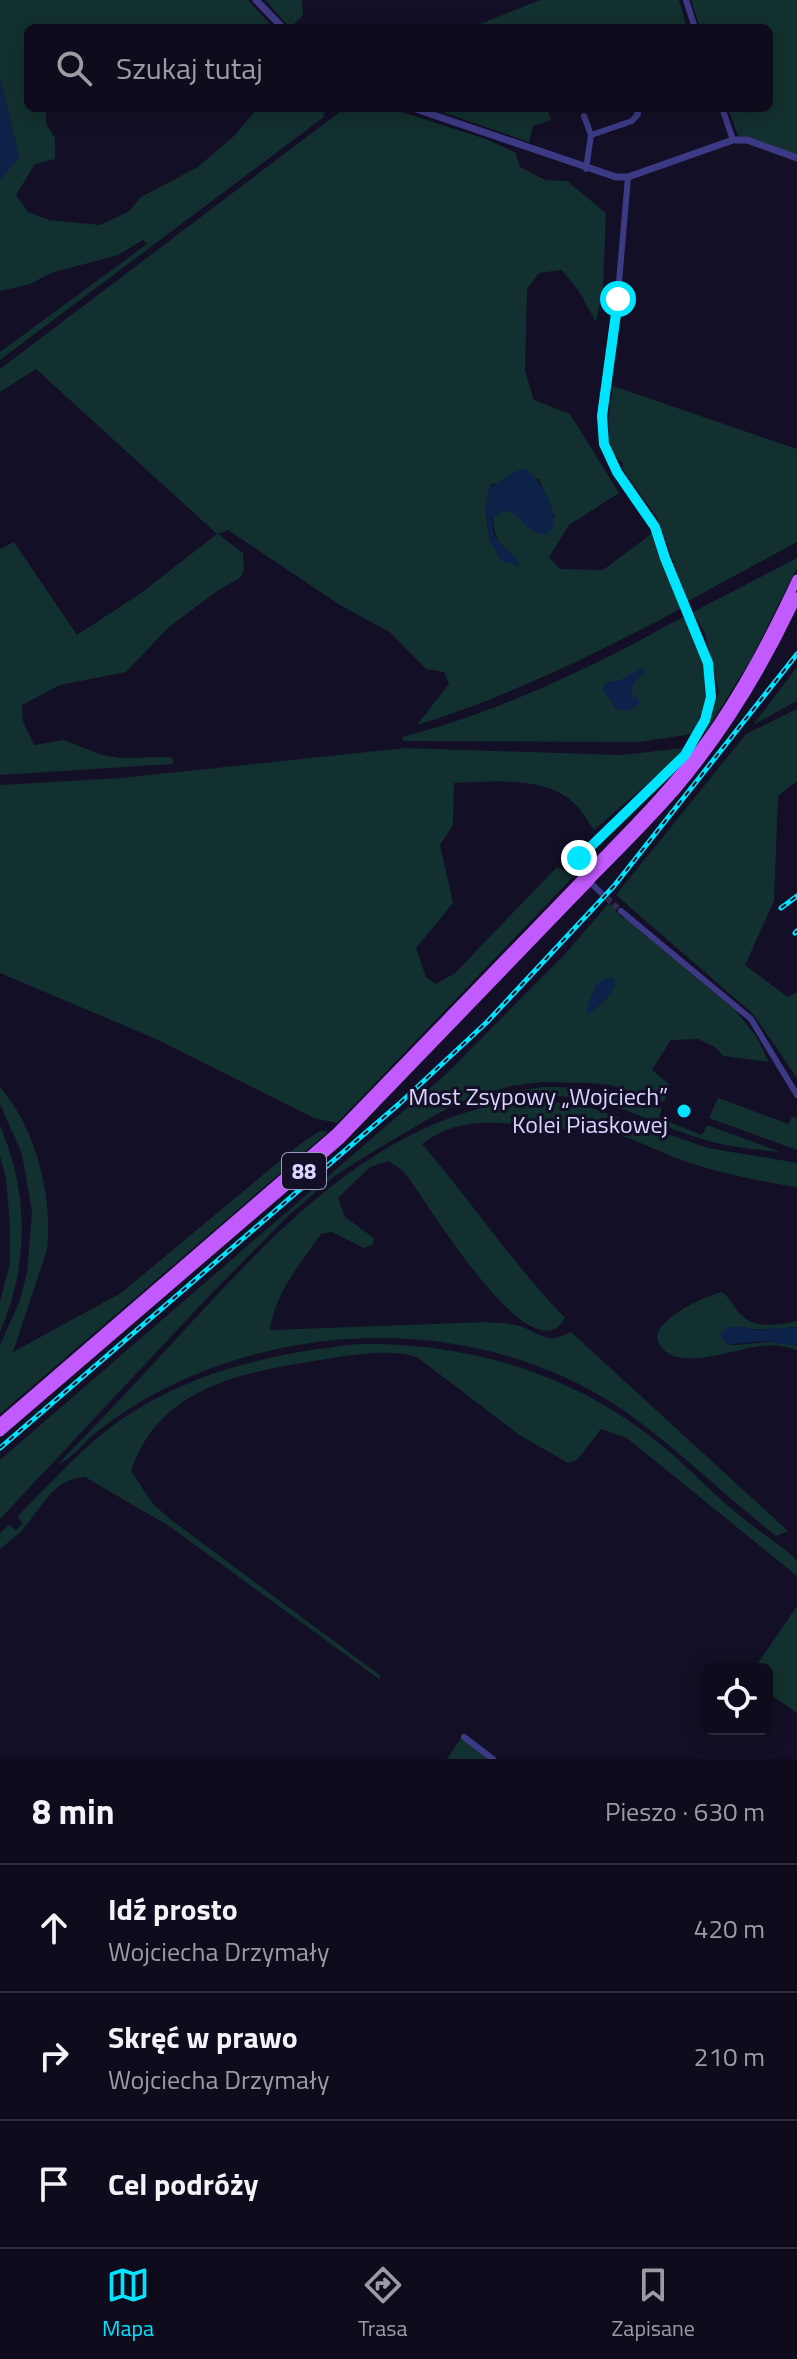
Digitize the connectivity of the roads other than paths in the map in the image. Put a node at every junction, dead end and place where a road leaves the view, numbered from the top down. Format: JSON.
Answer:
{"nodes":[{"id":1,"x":256,"y":0,"type":"edge"},
{"id":2,"x":686,"y":0,"type":"edge"},
{"id":3,"x":279,"y":24,"type":"edge"},
{"id":4,"x":694,"y":24,"type":"edge"},
{"id":5,"x":424,"y":112,"type":"edge"},
{"id":6,"x":637,"y":112,"type":"edge"},
{"id":7,"x":723,"y":112,"type":"edge"},
{"id":8,"x":584,"y":116,"type":"dead end"},
{"id":9,"x":591,"y":135,"type":"junction"},
{"id":10,"x":733,"y":140,"type":"junction"},
{"id":11,"x":797,"y":158,"type":"edge"},
{"id":12,"x":586,"y":169,"type":"junction"},
{"id":13,"x":628,"y":177,"type":"junction"},
{"id":14,"x":797,"y":579,"type":"edge"},
{"id":15,"x":797,"y":597,"type":"edge"},
{"id":16,"x":586,"y":880,"type":"junction"},
{"id":17,"x":600,"y":892,"type":"tunnel mouth"},
{"id":18,"x":621,"y":911,"type":"tunnel mouth"},
{"id":19,"x":797,"y":1095,"type":"edge"},
{"id":20,"x":0,"y":1423,"type":"edge"},
{"id":21,"x":0,"y":1432,"type":"edge"},
{"id":22,"x":464,"y":1737,"type":"dead end"},
{"id":23,"x":493,"y":1759,"type":"edge"}],
"edges":[{"from":1,"to":3,"type":"street"},
{"from":2,"to":4,"type":"street"},
{"from":5,"to":12,"type":"street"},
{"from":6,"to":9,"type":"street"},
{"from":7,"to":10,"type":"street"},
{"from":8,"to":9,"type":"street"},
{"from":9,"to":12,"type":"street"},
{"from":10,"to":11,"type":"street"},
{"from":10,"to":13,"type":"street"},
{"from":12,"to":13,"type":"street"},
{"from":13,"to":17,"type":"street"},
{"from":14,"to":16,"type":"main road","number":"88"},
{"from":15,"to":16,"type":"main road","number":"88"},
{"from":16,"to":20,"type":"main road","number":"88"},
{"from":16,"to":21,"type":"main road","number":"88"},
{"from":18,"to":19,"type":"street"},
{"from":22,"to":23,"type":"street"}]}
